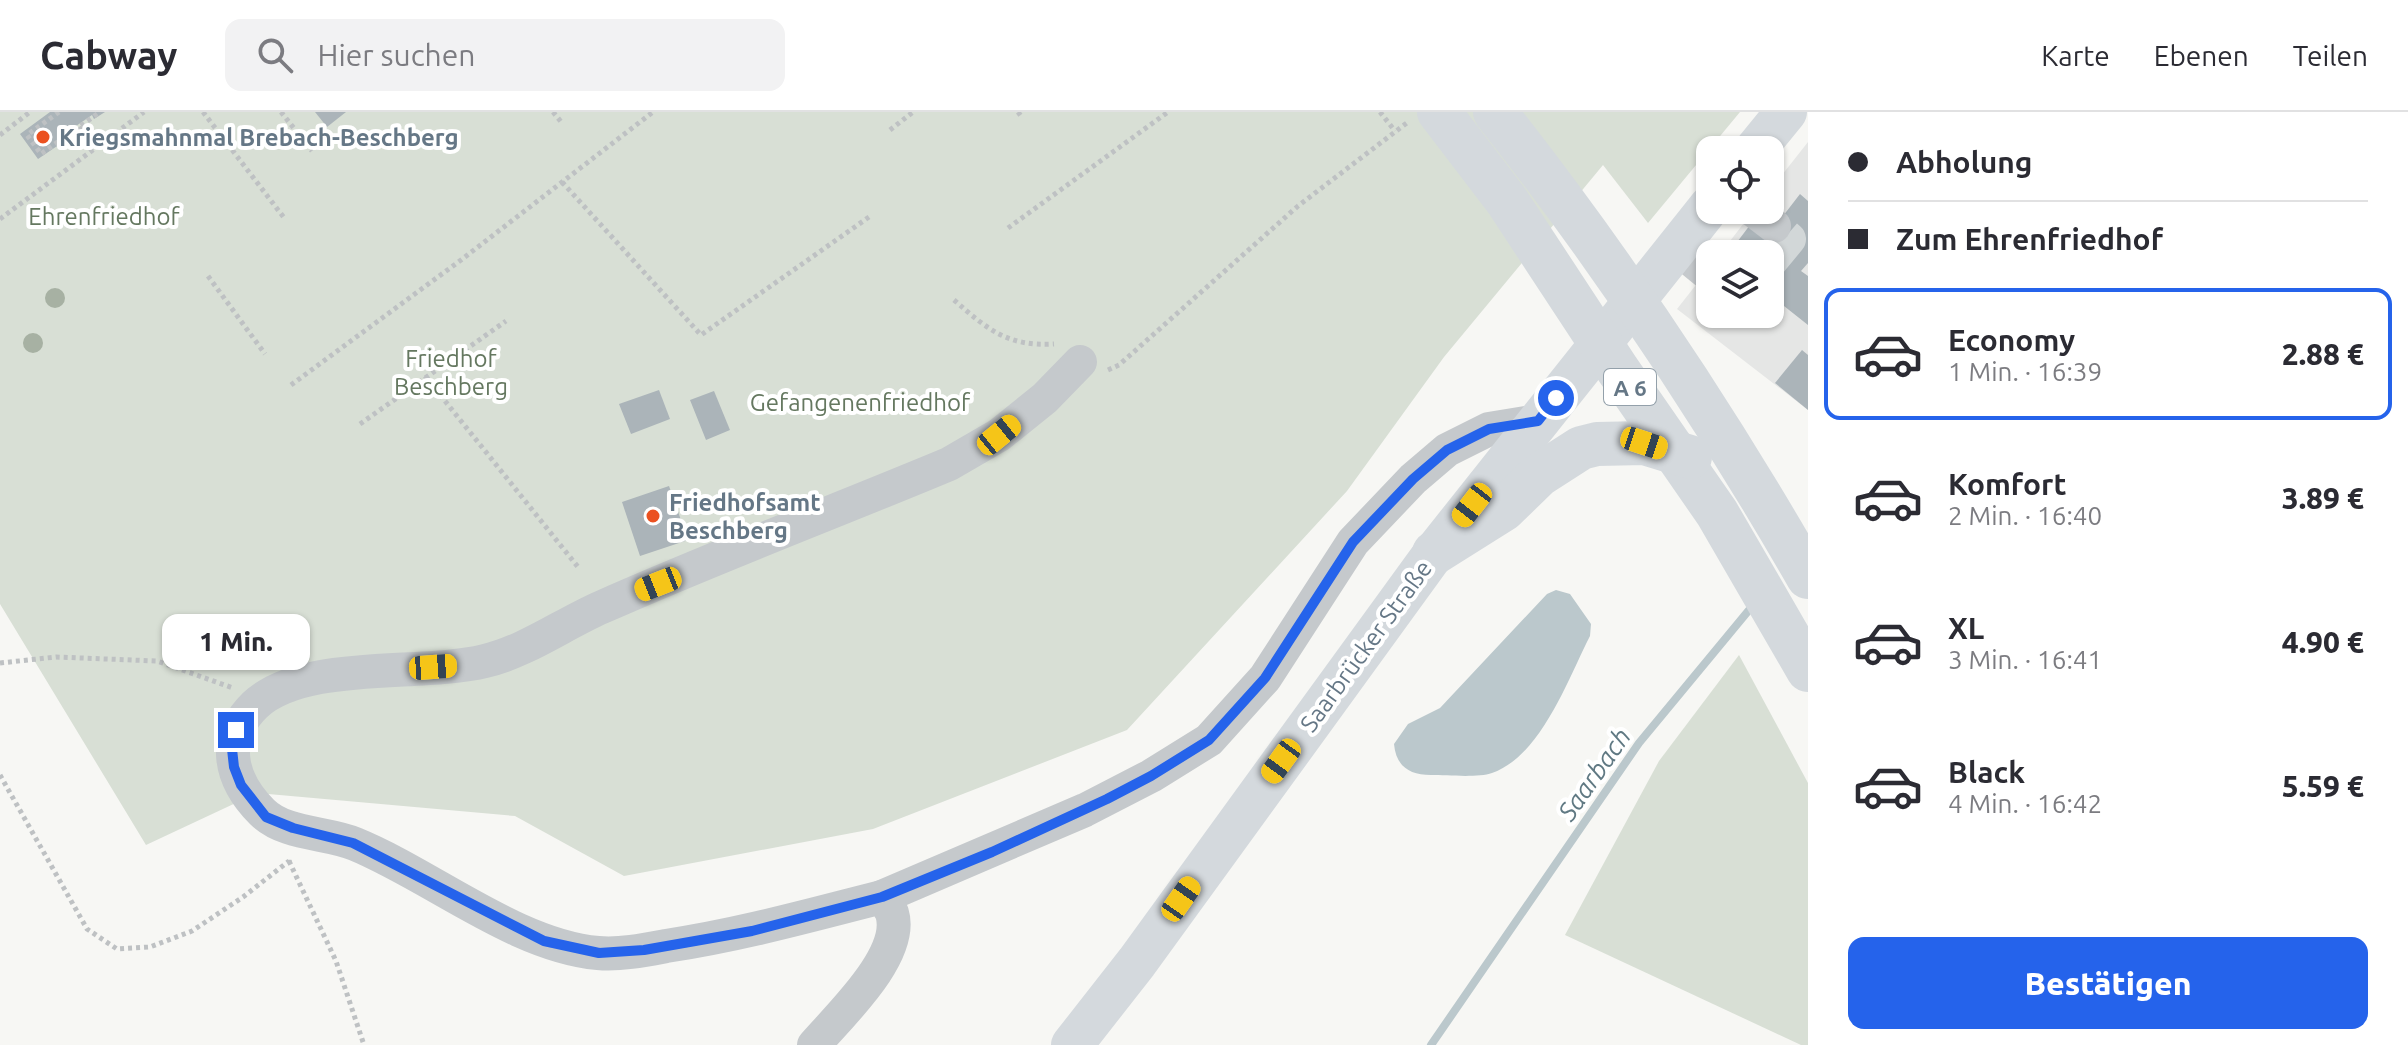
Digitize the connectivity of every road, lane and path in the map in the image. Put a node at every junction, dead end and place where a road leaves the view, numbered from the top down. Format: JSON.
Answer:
{"nodes":[{"id":1,"x":30,"y":112,"type":"edge"},
{"id":2,"x":59,"y":112,"type":"edge"},
{"id":3,"x":100,"y":112,"type":"edge"},
{"id":4,"x":144,"y":112,"type":"edge"},
{"id":5,"x":203,"y":112,"type":"edge"},
{"id":6,"x":281,"y":112,"type":"edge"},
{"id":7,"x":553,"y":112,"type":"edge"},
{"id":8,"x":653,"y":112,"type":"edge"},
{"id":9,"x":913,"y":112,"type":"edge"},
{"id":10,"x":1168,"y":112,"type":"edge"},
{"id":11,"x":1380,"y":112,"type":"edge"},
{"id":12,"x":1495,"y":112,"type":"edge"},
{"id":13,"x":1786,"y":112,"type":"edge"},
{"id":14,"x":1426,"y":115,"type":"edge"},
{"id":15,"x":562,"y":123,"type":"dead end"},
{"id":16,"x":79,"y":127,"type":"junction"},
{"id":17,"x":890,"y":130,"type":"dead end"},
{"id":18,"x":1395,"y":131,"type":"junction"},
{"id":19,"x":0,"y":135,"type":"edge"},
{"id":20,"x":1766,"y":136,"type":"edge"},
{"id":21,"x":94,"y":149,"type":"junction"},
{"id":22,"x":312,"y":151,"type":"dead end"},
{"id":23,"x":562,"y":182,"type":"junction"},
{"id":24,"x":869,"y":217,"type":"dead end"},
{"id":25,"x":0,"y":219,"type":"edge"},
{"id":26,"x":285,"y":219,"type":"dead end"},
{"id":27,"x":1696,"y":224,"type":"edge"},
{"id":28,"x":1008,"y":228,"type":"dead end"},
{"id":29,"x":1677,"y":248,"type":"junction"},
{"id":30,"x":1696,"y":264,"type":"edge"},
{"id":31,"x":208,"y":276,"type":"dead end"},
{"id":32,"x":954,"y":300,"type":"dead end"},
{"id":33,"x":1622,"y":316,"type":"junction"},
{"id":34,"x":506,"y":321,"type":"dead end"},
{"id":35,"x":1048,"y":344,"type":"dead end"},
{"id":36,"x":265,"y":354,"type":"dead end"},
{"id":37,"x":1089,"y":368,"type":"joint"},
{"id":38,"x":425,"y":376,"type":"junction"},
{"id":39,"x":291,"y":385,"type":"dead end"},
{"id":40,"x":1538,"y":421,"type":"junction"},
{"id":41,"x":360,"y":424,"type":"dead end"},
{"id":42,"x":1700,"y":446,"type":"junction"},
{"id":43,"x":1738,"y":500,"type":"junction"},
{"id":44,"x":1434,"y":553,"type":"junction"},
{"id":45,"x":1808,"y":577,"type":"edge"},
{"id":46,"x":590,"y":589,"type":"junction"},
{"id":47,"x":1808,"y":601,"type":"edge"},
{"id":48,"x":1808,"y":645,"type":"edge"},
{"id":49,"x":0,"y":663,"type":"edge"},
{"id":50,"x":1808,"y":670,"type":"edge"},
{"id":51,"x":257,"y":703,"type":"junction"},
{"id":52,"x":0,"y":775,"type":"edge"},
{"id":53,"x":291,"y":844,"type":"junction"},
{"id":54,"x":882,"y":897,"type":"junction"},
{"id":55,"x":364,"y":1045,"type":"edge"},
{"id":56,"x":814,"y":1045,"type":"edge"},
{"id":57,"x":1072,"y":1045,"type":"edge"}],
"edges":[{"from":1,"to":19,"type":"path"},
{"from":2,"to":16,"type":"path"},
{"from":3,"to":16,"type":"path"},
{"from":4,"to":21,"type":"path"},
{"from":5,"to":26,"type":"path"},
{"from":6,"to":22,"type":"path"},
{"from":7,"to":15,"type":"path"},
{"from":8,"to":23,"type":"path"},
{"from":9,"to":17,"type":"path"},
{"from":10,"to":28,"type":"path"},
{"from":11,"to":18,"type":"path"},
{"from":12,"to":45,"type":"highway","number":"A 6"},
{"from":13,"to":20,"type":"main road"},
{"from":14,"to":18,"type":"path"},
{"from":14,"to":50,"type":"highway","number":"A 6"},
{"from":16,"to":21,"type":"path"},
{"from":18,"to":37,"type":"path"},
{"from":21,"to":25,"type":"path"},
{"from":23,"to":24,"type":"path"},
{"from":23,"to":39,"type":"path"},
{"from":27,"to":29,"type":"main road","name":"Saarbrücker Straße"},
{"from":29,"to":30,"type":"lane"},
{"from":29,"to":33,"type":"main road","name":"Saarbrücker Straße"},
{"from":31,"to":36,"type":"path"},
{"from":32,"to":35,"type":"path"},
{"from":33,"to":40,"type":"main road","name":"Saarbrücker Straße"},
{"from":33,"to":42,"type":"highway","number":"A 6"},
{"from":33,"to":42,"type":"highway"},
{"from":34,"to":38,"type":"path"},
{"from":37,"to":46,"type":"lane"},
{"from":38,"to":41,"type":"path"},
{"from":38,"to":46,"type":"path"},
{"from":40,"to":44,"type":"main road","name":"Saarbrücker Straße"},
{"from":40,"to":54,"type":"lane"},
{"from":42,"to":43,"type":"highway","number":"A 6"},
{"from":42,"to":44,"type":"highway"},
{"from":43,"to":47,"type":"highway"},
{"from":43,"to":48,"type":"highway","number":"A 6"},
{"from":44,"to":57,"type":"main road","name":"Saarbrücker Straße"},
{"from":46,"to":51,"type":"lane"},
{"from":49,"to":51,"type":"path"},
{"from":51,"to":53,"type":"lane"},
{"from":52,"to":53,"type":"path"},
{"from":53,"to":54,"type":"lane"},
{"from":53,"to":55,"type":"path"},
{"from":54,"to":56,"type":"lane"}]}
